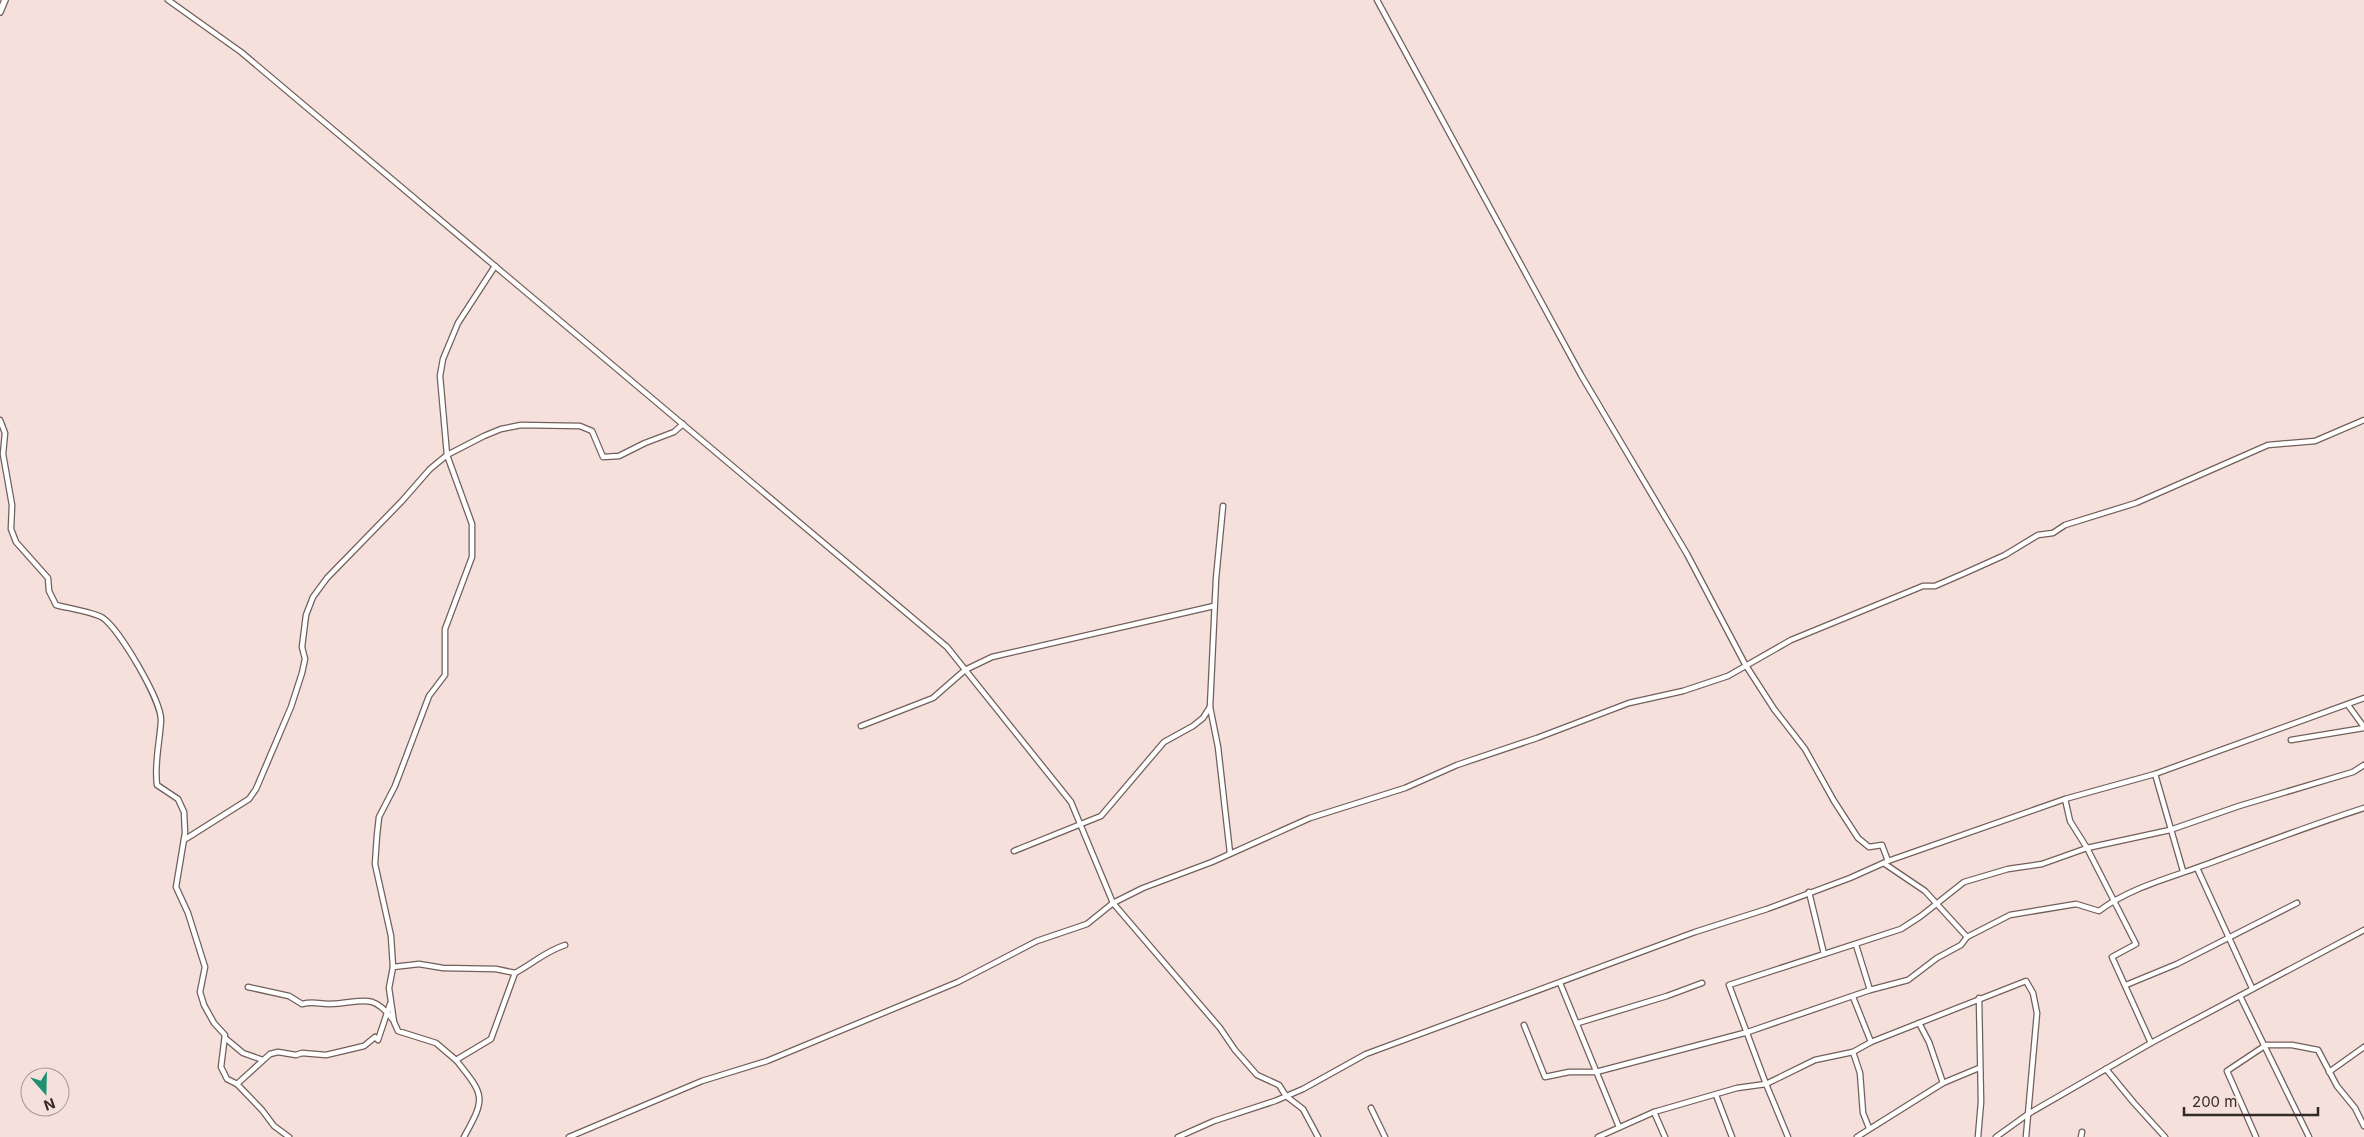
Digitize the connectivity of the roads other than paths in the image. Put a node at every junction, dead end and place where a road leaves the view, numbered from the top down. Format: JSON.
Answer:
{"nodes":[{"id":1,"x":5,"y":0,"type":"edge"},
{"id":2,"x":168,"y":0,"type":"edge"},
{"id":3,"x":1377,"y":0,"type":"edge"},
{"id":4,"x":0,"y":12,"type":"edge"},
{"id":5,"x":495,"y":266,"type":"junction"},
{"id":6,"x":0,"y":420,"type":"edge"},
{"id":7,"x":2364,"y":420,"type":"edge"},
{"id":8,"x":683,"y":424,"type":"junction"},
{"id":9,"x":447,"y":455,"type":"junction"},
{"id":10,"x":1223,"y":506,"type":"dead end"},
{"id":11,"x":1214,"y":606,"type":"junction"},
{"id":12,"x":1745,"y":664,"type":"junction"},
{"id":13,"x":965,"y":670,"type":"junction"},
{"id":14,"x":2364,"y":698,"type":"edge"},
{"id":15,"x":2348,"y":704,"type":"junction"},
{"id":16,"x":1210,"y":707,"type":"junction"},
{"id":17,"x":861,"y":726,"type":"dead end"},
{"id":18,"x":2364,"y":728,"type":"edge"},
{"id":19,"x":2291,"y":740,"type":"dead end"},
{"id":20,"x":2364,"y":765,"type":"edge"},
{"id":21,"x":2156,"y":774,"type":"junction"},
{"id":22,"x":2065,"y":799,"type":"junction"},
{"id":23,"x":2364,"y":808,"type":"edge"},
{"id":24,"x":1080,"y":825,"type":"junction"},
{"id":25,"x":2170,"y":830,"type":"junction"},
{"id":26,"x":184,"y":840,"type":"junction"},
{"id":27,"x":2087,"y":848,"type":"junction"},
{"id":28,"x":1014,"y":851,"type":"dead end"},
{"id":29,"x":1230,"y":853,"type":"junction"},
{"id":30,"x":1886,"y":863,"type":"junction"},
{"id":31,"x":2197,"y":868,"type":"junction"},
{"id":32,"x":2183,"y":871,"type":"junction"},
{"id":33,"x":1809,"y":892,"type":"junction"},
{"id":34,"x":2114,"y":900,"type":"junction"},
{"id":35,"x":1114,"y":903,"type":"junction"},
{"id":36,"x":1935,"y":903,"type":"junction"},
{"id":37,"x":2297,"y":903,"type":"dead end"},
{"id":38,"x":2364,"y":930,"type":"edge"},
{"id":39,"x":2230,"y":936,"type":"junction"},
{"id":40,"x":1967,"y":938,"type":"junction"},
{"id":41,"x":565,"y":945,"type":"dead end"},
{"id":42,"x":1856,"y":945,"type":"junction"},
{"id":43,"x":1824,"y":954,"type":"junction"},
{"id":44,"x":393,"y":967,"type":"junction"},
{"id":45,"x":515,"y":973,"type":"junction"},
{"id":46,"x":1560,"y":983,"type":"junction"},
{"id":47,"x":1702,"y":983,"type":"dead end"},
{"id":48,"x":2126,"y":985,"type":"junction"},
{"id":49,"x":248,"y":987,"type":"dead end"},
{"id":50,"x":2252,"y":988,"type":"junction"},
{"id":51,"x":1870,"y":990,"type":"junction"},
{"id":52,"x":2240,"y":996,"type":"junction"},
{"id":53,"x":1852,"y":997,"type":"junction"},
{"id":54,"x":1978,"y":998,"type":"junction"},
{"id":55,"x":391,"y":1003,"type":"junction"},
{"id":56,"x":386,"y":1011,"type":"junction"},
{"id":57,"x":394,"y":1022,"type":"junction"},
{"id":58,"x":1578,"y":1023,"type":"junction"},
{"id":59,"x":1918,"y":1023,"type":"junction"},
{"id":60,"x":1524,"y":1025,"type":"dead end"},
{"id":61,"x":1748,"y":1032,"type":"junction"},
{"id":62,"x":225,"y":1038,"type":"junction"},
{"id":63,"x":1871,"y":1042,"type":"junction"},
{"id":64,"x":2151,"y":1043,"type":"junction"},
{"id":65,"x":2266,"y":1045,"type":"junction"},
{"id":66,"x":2364,"y":1047,"type":"edge"},
{"id":67,"x":1853,"y":1052,"type":"junction"},
{"id":68,"x":264,"y":1060,"type":"junction"},
{"id":69,"x":456,"y":1060,"type":"junction"},
{"id":70,"x":1979,"y":1068,"type":"junction"},
{"id":71,"x":2106,"y":1069,"type":"junction"},
{"id":72,"x":1596,"y":1072,"type":"junction"},
{"id":73,"x":2329,"y":1072,"type":"junction"},
{"id":74,"x":1943,"y":1083,"type":"junction"},
{"id":75,"x":237,"y":1084,"type":"junction"},
{"id":76,"x":1766,"y":1084,"type":"junction"},
{"id":77,"x":1286,"y":1096,"type":"junction"},
{"id":78,"x":1716,"y":1096,"type":"junction"},
{"id":79,"x":1371,"y":1108,"type":"dead end"},
{"id":80,"x":1654,"y":1112,"type":"junction"},
{"id":81,"x":2028,"y":1114,"type":"junction"},
{"id":82,"x":2364,"y":1126,"type":"edge"},
{"id":83,"x":1619,"y":1127,"type":"junction"},
{"id":84,"x":1869,"y":1128,"type":"junction"},
{"id":85,"x":1610,"y":1135,"type":"edge"},
{"id":86,"x":289,"y":1137,"type":"edge"},
{"id":87,"x":464,"y":1137,"type":"edge"},
{"id":88,"x":569,"y":1137,"type":"edge"},
{"id":89,"x":1178,"y":1137,"type":"edge"},
{"id":90,"x":1318,"y":1137,"type":"edge"},
{"id":91,"x":1385,"y":1137,"type":"edge"},
{"id":92,"x":1598,"y":1137,"type":"edge"},
{"id":93,"x":1665,"y":1137,"type":"edge"},
{"id":94,"x":1732,"y":1137,"type":"edge"},
{"id":95,"x":1788,"y":1137,"type":"edge"},
{"id":96,"x":1857,"y":1137,"type":"edge"},
{"id":97,"x":1978,"y":1137,"type":"edge"},
{"id":98,"x":1996,"y":1137,"type":"edge"},
{"id":99,"x":2026,"y":1137,"type":"edge"},
{"id":100,"x":2165,"y":1137,"type":"edge"},
{"id":101,"x":2256,"y":1137,"type":"edge"},
{"id":102,"x":2309,"y":1137,"type":"edge"}],
"edges":[{"from":1,"to":4,"type":"street"},
{"from":2,"to":5,"type":"street"},
{"from":3,"to":12,"type":"street"},
{"from":5,"to":8,"type":"street"},
{"from":5,"to":9,"type":"street"},
{"from":6,"to":26,"type":"street"},
{"from":7,"to":12,"type":"street"},
{"from":8,"to":9,"type":"street"},
{"from":8,"to":13,"type":"street"},
{"from":9,"to":26,"type":"street"},
{"from":9,"to":44,"type":"street"},
{"from":10,"to":11,"type":"street"},
{"from":11,"to":13,"type":"street"},
{"from":11,"to":16,"type":"street"},
{"from":12,"to":29,"type":"street"},
{"from":12,"to":30,"type":"street"},
{"from":13,"to":17,"type":"street"},
{"from":13,"to":24,"type":"street"},
{"from":14,"to":15,"type":"street"},
{"from":15,"to":18,"type":"street"},
{"from":15,"to":21,"type":"street"},
{"from":16,"to":24,"type":"street"},
{"from":16,"to":29,"type":"street"},
{"from":18,"to":19,"type":"street"},
{"from":20,"to":25,"type":"street"},
{"from":21,"to":22,"type":"street"},
{"from":21,"to":25,"type":"street"},
{"from":22,"to":27,"type":"street"},
{"from":22,"to":30,"type":"street"},
{"from":23,"to":31,"type":"street"},
{"from":24,"to":28,"type":"street"},
{"from":24,"to":35,"type":"street"},
{"from":25,"to":27,"type":"street"},
{"from":25,"to":32,"type":"street"},
{"from":26,"to":62,"type":"street"},
{"from":27,"to":34,"type":"street"},
{"from":27,"to":36,"type":"street"},
{"from":29,"to":35,"type":"street"},
{"from":30,"to":33,"type":"street"},
{"from":30,"to":36,"type":"street"},
{"from":31,"to":32,"type":"street"},
{"from":31,"to":39,"type":"street"},
{"from":32,"to":34,"type":"street"},
{"from":33,"to":43,"type":"street"},
{"from":33,"to":46,"type":"street"},
{"from":34,"to":40,"type":"street"},
{"from":34,"to":48,"type":"street"},
{"from":35,"to":77,"type":"street"},
{"from":35,"to":88,"type":"street"},
{"from":36,"to":40,"type":"street"},
{"from":36,"to":42,"type":"street"},
{"from":37,"to":39,"type":"street"},
{"from":38,"to":50,"type":"street"},
{"from":39,"to":48,"type":"street"},
{"from":39,"to":50,"type":"street"},
{"from":40,"to":51,"type":"street"},
{"from":41,"to":45,"type":"street"},
{"from":42,"to":43,"type":"street"},
{"from":42,"to":51,"type":"street"},
{"from":43,"to":61,"type":"street"},
{"from":44,"to":45,"type":"street"},
{"from":44,"to":55,"type":"street"},
{"from":45,"to":69,"type":"street"},
{"from":46,"to":58,"type":"street"},
{"from":46,"to":77,"type":"street"},
{"from":47,"to":58,"type":"street"},
{"from":48,"to":64,"type":"street"},
{"from":49,"to":56,"type":"street"},
{"from":50,"to":52,"type":"street"},
{"from":51,"to":53,"type":"street"},
{"from":52,"to":64,"type":"street"},
{"from":52,"to":65,"type":"street"},
{"from":53,"to":61,"type":"street"},
{"from":53,"to":63,"type":"street"},
{"from":54,"to":59,"type":"street"},
{"from":54,"to":70,"type":"street"},
{"from":54,"to":81,"type":"street"},
{"from":55,"to":56,"type":"street"},
{"from":55,"to":57,"type":"street"},
{"from":56,"to":57,"type":"street"},
{"from":56,"to":68,"type":"street"},
{"from":57,"to":69,"type":"street"},
{"from":58,"to":72,"type":"street"},
{"from":59,"to":63,"type":"street"},
{"from":59,"to":74,"type":"street"},
{"from":60,"to":72,"type":"street"},
{"from":61,"to":72,"type":"street"},
{"from":61,"to":76,"type":"street"},
{"from":62,"to":68,"type":"street"},
{"from":62,"to":75,"type":"street"},
{"from":63,"to":67,"type":"street"},
{"from":64,"to":71,"type":"street"},
{"from":65,"to":73,"type":"street"},
{"from":65,"to":101,"type":"street"},
{"from":65,"to":102,"type":"street"},
{"from":66,"to":73,"type":"street"},
{"from":67,"to":76,"type":"street"},
{"from":67,"to":84,"type":"street"},
{"from":68,"to":75,"type":"street"},
{"from":69,"to":87,"type":"street"},
{"from":70,"to":74,"type":"street"},
{"from":70,"to":97,"type":"street"},
{"from":71,"to":81,"type":"street"},
{"from":71,"to":100,"type":"street"},
{"from":72,"to":83,"type":"street"},
{"from":73,"to":82,"type":"street"},
{"from":74,"to":84,"type":"street"},
{"from":75,"to":86,"type":"street"},
{"from":76,"to":78,"type":"street"},
{"from":76,"to":95,"type":"street"},
{"from":77,"to":89,"type":"street"},
{"from":77,"to":90,"type":"street"},
{"from":78,"to":80,"type":"street"},
{"from":78,"to":94,"type":"street"},
{"from":79,"to":91,"type":"street"},
{"from":80,"to":83,"type":"street"},
{"from":80,"to":93,"type":"street"},
{"from":81,"to":98,"type":"street"},
{"from":81,"to":99,"type":"street"},
{"from":83,"to":85,"type":"street"},
{"from":84,"to":96,"type":"street"},
{"from":85,"to":92,"type":"street"}]}
